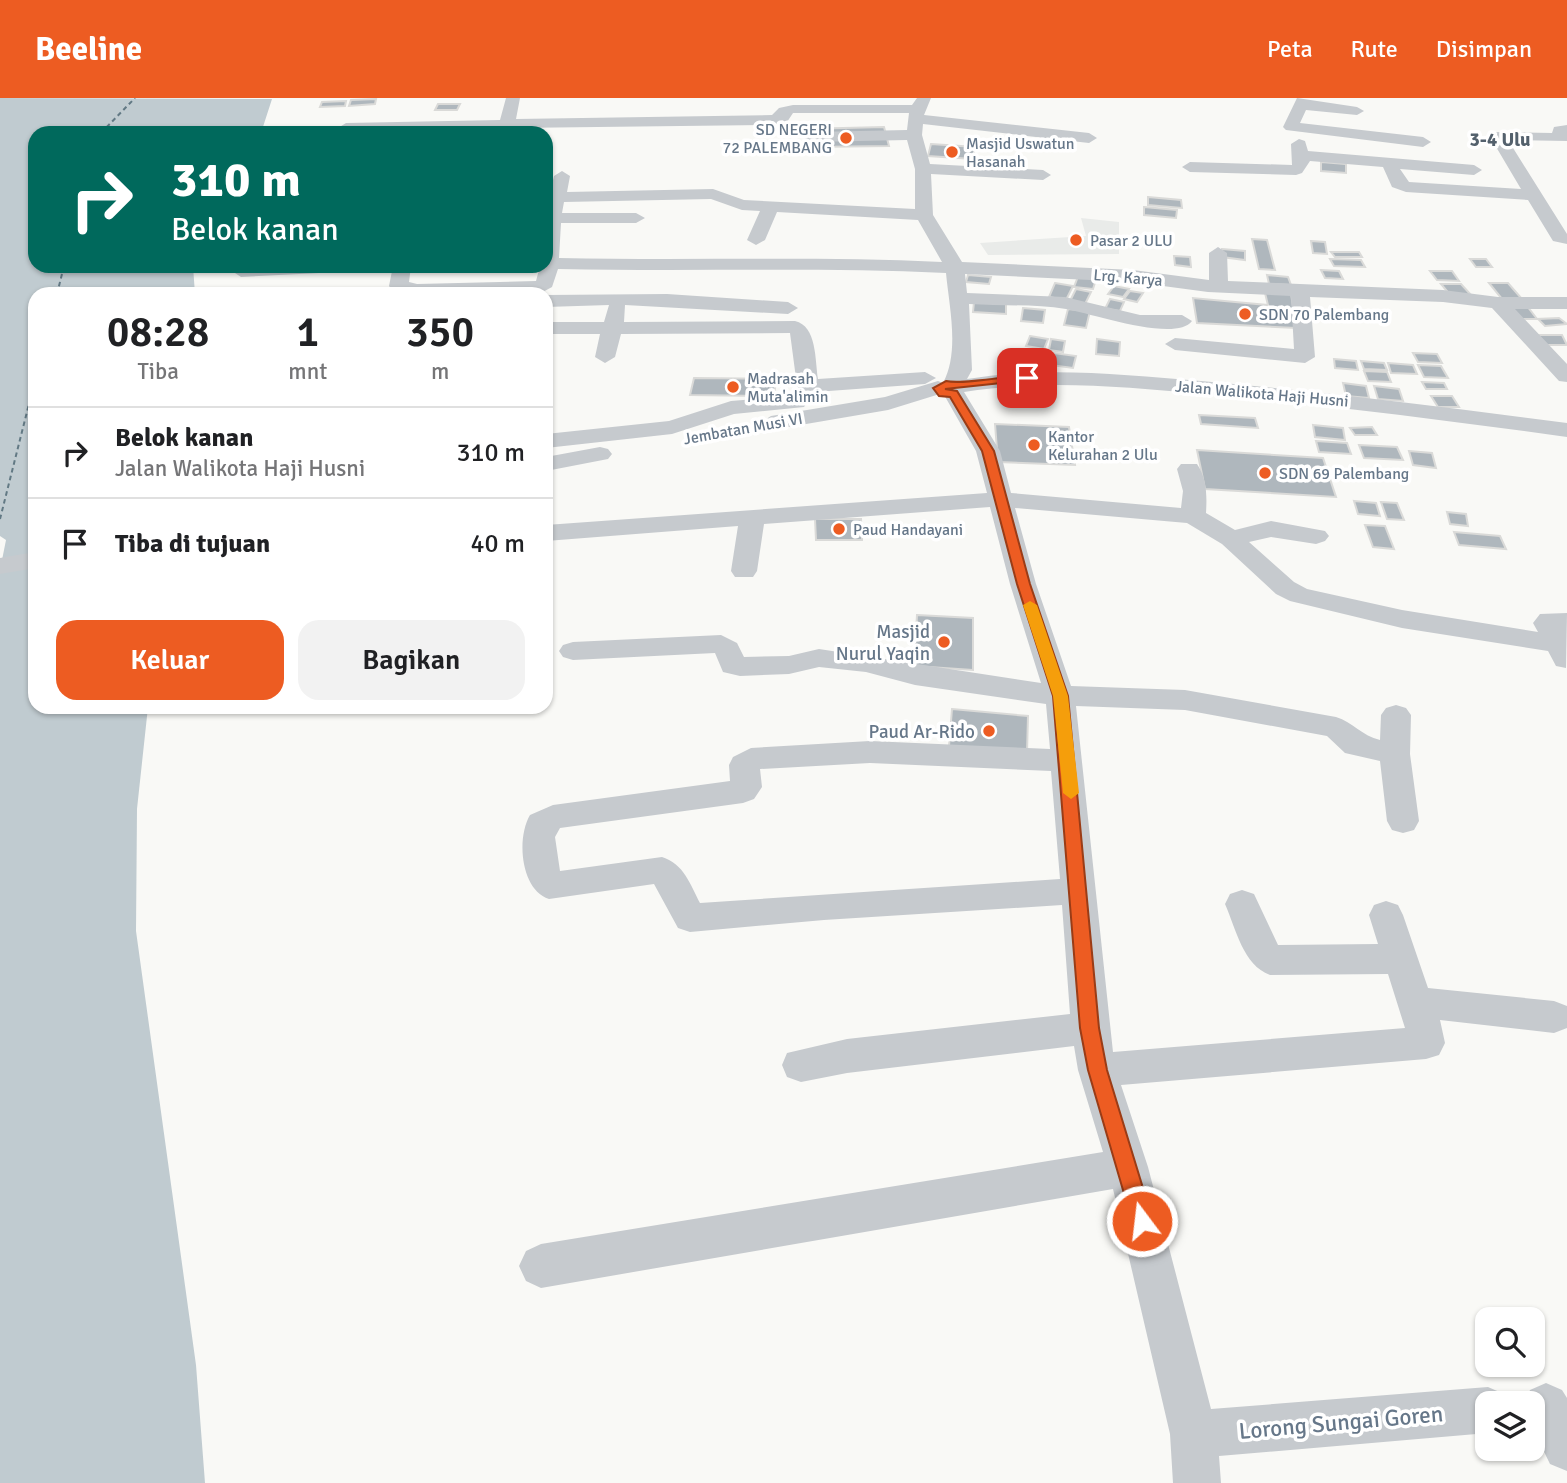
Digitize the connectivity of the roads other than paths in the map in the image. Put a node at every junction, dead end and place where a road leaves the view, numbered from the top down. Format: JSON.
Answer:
{"nodes":[{"id":1,"x":513,"y":98,"type":"edge"},
{"id":2,"x":774,"y":98,"type":"edge"},
{"id":3,"x":1304,"y":101,"type":"edge"},
{"id":4,"x":632,"y":103,"type":"dead end"},
{"id":5,"x":597,"y":107,"type":"dead end"},
{"id":6,"x":1357,"y":111,"type":"dead end"},
{"id":7,"x":1546,"y":113,"type":"dead end"},
{"id":8,"x":783,"y":115,"type":"junction"},
{"id":9,"x":917,"y":115,"type":"edge"},
{"id":10,"x":625,"y":121,"type":"junction"},
{"id":11,"x":590,"y":122,"type":"junction"},
{"id":12,"x":507,"y":126,"type":"edge"},
{"id":13,"x":542,"y":126,"type":"edge"},
{"id":14,"x":1291,"y":127,"type":"junction"},
{"id":15,"x":1563,"y":130,"type":"edge"},
{"id":16,"x":812,"y":137,"type":"dead end"},
{"id":17,"x":789,"y":138,"type":"dead end"},
{"id":18,"x":1089,"y":138,"type":"dead end"},
{"id":19,"x":1423,"y":142,"type":"dead end"},
{"id":20,"x":1301,"y":155,"type":"junction"},
{"id":21,"x":1389,"y":163,"type":"junction"},
{"id":22,"x":1190,"y":167,"type":"dead end"},
{"id":23,"x":1474,"y":170,"type":"dead end"},
{"id":24,"x":563,"y":175,"type":"dead end"},
{"id":25,"x":1043,"y":175,"type":"dead end"},
{"id":26,"x":923,"y":181,"type":"junction"},
{"id":27,"x":1535,"y":195,"type":"junction"},
{"id":28,"x":558,"y":197,"type":"junction"},
{"id":29,"x":771,"y":207,"type":"junction"},
{"id":30,"x":553,"y":214,"type":"edge"},
{"id":31,"x":924,"y":215,"type":"junction"},
{"id":32,"x":553,"y":218,"type":"edge"},
{"id":33,"x":636,"y":218,"type":"dead end"},
{"id":34,"x":756,"y":240,"type":"dead end"},
{"id":35,"x":1566,"y":240,"type":"edge"},
{"id":36,"x":1218,"y":253,"type":"dead end"},
{"id":37,"x":621,"y":255,"type":"junction"},
{"id":38,"x":553,"y":259,"type":"edge"},
{"id":39,"x":1194,"y":263,"type":"dead end"},
{"id":40,"x":955,"y":267,"type":"junction"},
{"id":41,"x":401,"y":273,"type":"edge"},
{"id":42,"x":547,"y":273,"type":"edge"},
{"id":43,"x":1186,"y":283,"type":"junction"},
{"id":44,"x":1219,"y":286,"type":"junction"},
{"id":45,"x":403,"y":287,"type":"edge"},
{"id":46,"x":510,"y":287,"type":"edge"},
{"id":47,"x":1300,"y":291,"type":"junction"},
{"id":48,"x":620,"y":298,"type":"junction"},
{"id":49,"x":958,"y":298,"type":"junction"},
{"id":50,"x":553,"y":301,"type":"edge"},
{"id":51,"x":1498,"y":303,"type":"junction"},
{"id":52,"x":1567,"y":303,"type":"edge"},
{"id":53,"x":788,"y":308,"type":"dead end"},
{"id":54,"x":1182,"y":321,"type":"junction"},
{"id":55,"x":613,"y":327,"type":"junction"},
{"id":56,"x":553,"y":328,"type":"edge"},
{"id":57,"x":1175,"y":344,"type":"junction"},
{"id":58,"x":605,"y":358,"type":"dead end"},
{"id":59,"x":1567,"y":376,"type":"edge"},
{"id":60,"x":808,"y":386,"type":"junction"},
{"id":61,"x":1182,"y":386,"type":"junction"},
{"id":62,"x":953,"y":387,"type":"junction"},
{"id":63,"x":1567,"y":430,"type":"edge"},
{"id":64,"x":553,"y":440,"type":"edge"},
{"id":65,"x":1567,"y":444,"type":"edge"},
{"id":66,"x":553,"y":463,"type":"edge"},
{"id":67,"x":1189,"y":468,"type":"dead end"},
{"id":68,"x":1001,"y":499,"type":"junction"},
{"id":69,"x":1194,"y":516,"type":"junction"},
{"id":70,"x":752,"y":518,"type":"junction"},
{"id":71,"x":553,"y":532,"type":"edge"},
{"id":72,"x":1317,"y":536,"type":"dead end"},
{"id":73,"x":1231,"y":539,"type":"junction"},
{"id":74,"x":28,"y":561,"type":"edge"},
{"id":75,"x":0,"y":566,"type":"edge"},
{"id":76,"x":744,"y":572,"type":"dead end"},
{"id":77,"x":1564,"y":643,"type":"edge"},
{"id":78,"x":573,"y":651,"type":"dead end"},
{"id":79,"x":1060,"y":696,"type":"junction"},
{"id":80,"x":1396,"y":715,"type":"dead end"},
{"id":81,"x":1395,"y":754,"type":"junction"},
{"id":82,"x":1068,"y":761,"type":"junction"},
{"id":83,"x":1403,"y":821,"type":"dead end"},
{"id":84,"x":1077,"y":891,"type":"junction"},
{"id":85,"x":1242,"y":904,"type":"dead end"},
{"id":86,"x":1386,"y":915,"type":"dead end"},
{"id":87,"x":1400,"y":959,"type":"junction"},
{"id":88,"x":1415,"y":1002,"type":"junction"},
{"id":89,"x":1554,"y":1017,"type":"dead end"},
{"id":90,"x":1090,"y":1028,"type":"junction"},
{"id":91,"x":801,"y":1065,"type":"dead end"},
{"id":92,"x":1102,"y":1083,"type":"junction"},
{"id":93,"x":1128,"y":1165,"type":"junction"},
{"id":94,"x":541,"y":1266,"type":"dead end"},
{"id":95,"x":1549,"y":1406,"type":"edge"},
{"id":96,"x":1475,"y":1411,"type":"edge"},
{"id":97,"x":1194,"y":1434,"type":"junction"},
{"id":98,"x":1567,"y":1447,"type":"edge"},
{"id":99,"x":1196,"y":1483,"type":"edge"}],
"edges":[{"from":1,"to":12,"type":"street"},
{"from":2,"to":8,"type":"street"},
{"from":3,"to":6,"type":"street"},
{"from":3,"to":14,"type":"street"},
{"from":4,"to":10,"type":"street"},
{"from":5,"to":11,"type":"street"},
{"from":7,"to":15,"type":"street"},
{"from":8,"to":9,"type":"street"},
{"from":8,"to":10,"type":"street"},
{"from":8,"to":17,"type":"street"},
{"from":9,"to":16,"type":"street"},
{"from":9,"to":18,"type":"street"},
{"from":9,"to":26,"type":"street"},
{"from":10,"to":11,"type":"street"},
{"from":11,"to":13,"type":"street"},
{"from":14,"to":19,"type":"street"},
{"from":14,"to":20,"type":"street"},
{"from":15,"to":27,"type":"street"},
{"from":20,"to":21,"type":"street"},
{"from":20,"to":22,"type":"street"},
{"from":21,"to":23,"type":"street"},
{"from":21,"to":27,"type":"street"},
{"from":24,"to":28,"type":"street"},
{"from":25,"to":26,"type":"street"},
{"from":26,"to":31,"type":"street"},
{"from":27,"to":35,"type":"street"},
{"from":28,"to":29,"type":"street"},
{"from":28,"to":30,"type":"street"},
{"from":29,"to":31,"type":"street"},
{"from":29,"to":34,"type":"street"},
{"from":31,"to":40,"type":"street"},
{"from":32,"to":33,"type":"street"},
{"from":36,"to":44,"type":"street"},
{"from":37,"to":38,"type":"street","name":"Lrg. Karya"},
{"from":37,"to":40,"type":"street","name":"Lrg. Karya"},
{"from":37,"to":48,"type":"street"},
{"from":39,"to":43,"type":"street"},
{"from":40,"to":43,"type":"street","name":"Lrg. Karya"},
{"from":40,"to":49,"type":"street"},
{"from":41,"to":45,"type":"street"},
{"from":42,"to":46,"type":"street"},
{"from":43,"to":44,"type":"street","name":"Lrg. Karya"},
{"from":43,"to":54,"type":"street"},
{"from":44,"to":47,"type":"street","name":"Lrg. Karya"},
{"from":47,"to":51,"type":"street","name":"Lrg. Karya"},
{"from":47,"to":57,"type":"street"},
{"from":48,"to":50,"type":"street"},
{"from":48,"to":53,"type":"street"},
{"from":48,"to":55,"type":"street"},
{"from":49,"to":54,"type":"street"},
{"from":49,"to":62,"type":"street"},
{"from":51,"to":52,"type":"street","name":"Lrg. Karya"},
{"from":51,"to":59,"type":"street"},
{"from":54,"to":57,"type":"street"},
{"from":55,"to":56,"type":"street"},
{"from":55,"to":58,"type":"street"},
{"from":55,"to":60,"type":"street"},
{"from":57,"to":61,"type":"street"},
{"from":60,"to":62,"type":"street"},
{"from":60,"to":64,"type":"street"},
{"from":61,"to":62,"type":"street","name":"Jalan Walikota Haji Husni"},
{"from":61,"to":63,"type":"street","name":"Jalan Walikota Haji Husni"},
{"from":62,"to":65,"type":"street","name":"Jalan Walikota Haji Husni"},
{"from":62,"to":66,"type":"street","name":"Jembatan Musi VI"},
{"from":62,"to":68,"type":"street"},
{"from":67,"to":69,"type":"street"},
{"from":68,"to":69,"type":"street"},
{"from":68,"to":70,"type":"street"},
{"from":68,"to":79,"type":"street"},
{"from":69,"to":73,"type":"street"},
{"from":70,"to":71,"type":"street"},
{"from":70,"to":76,"type":"street"},
{"from":72,"to":73,"type":"street"},
{"from":73,"to":77,"type":"street"},
{"from":74,"to":75,"type":"street"},
{"from":78,"to":79,"type":"street"},
{"from":79,"to":81,"type":"street"},
{"from":79,"to":82,"type":"street"},
{"from":80,"to":81,"type":"street"},
{"from":81,"to":83,"type":"street"},
{"from":82,"to":84,"type":"street"},
{"from":82,"to":84,"type":"street"},
{"from":84,"to":90,"type":"street"},
{"from":85,"to":87,"type":"street"},
{"from":86,"to":87,"type":"street"},
{"from":87,"to":88,"type":"street"},
{"from":88,"to":89,"type":"street"},
{"from":88,"to":92,"type":"street"},
{"from":90,"to":91,"type":"street"},
{"from":90,"to":92,"type":"street"},
{"from":92,"to":93,"type":"street"},
{"from":93,"to":94,"type":"street"},
{"from":93,"to":97,"type":"street"},
{"from":95,"to":98,"type":"street"},
{"from":96,"to":97,"type":"street","name":"Lorong Sungai Goren"},
{"from":97,"to":99,"type":"street"}]}
